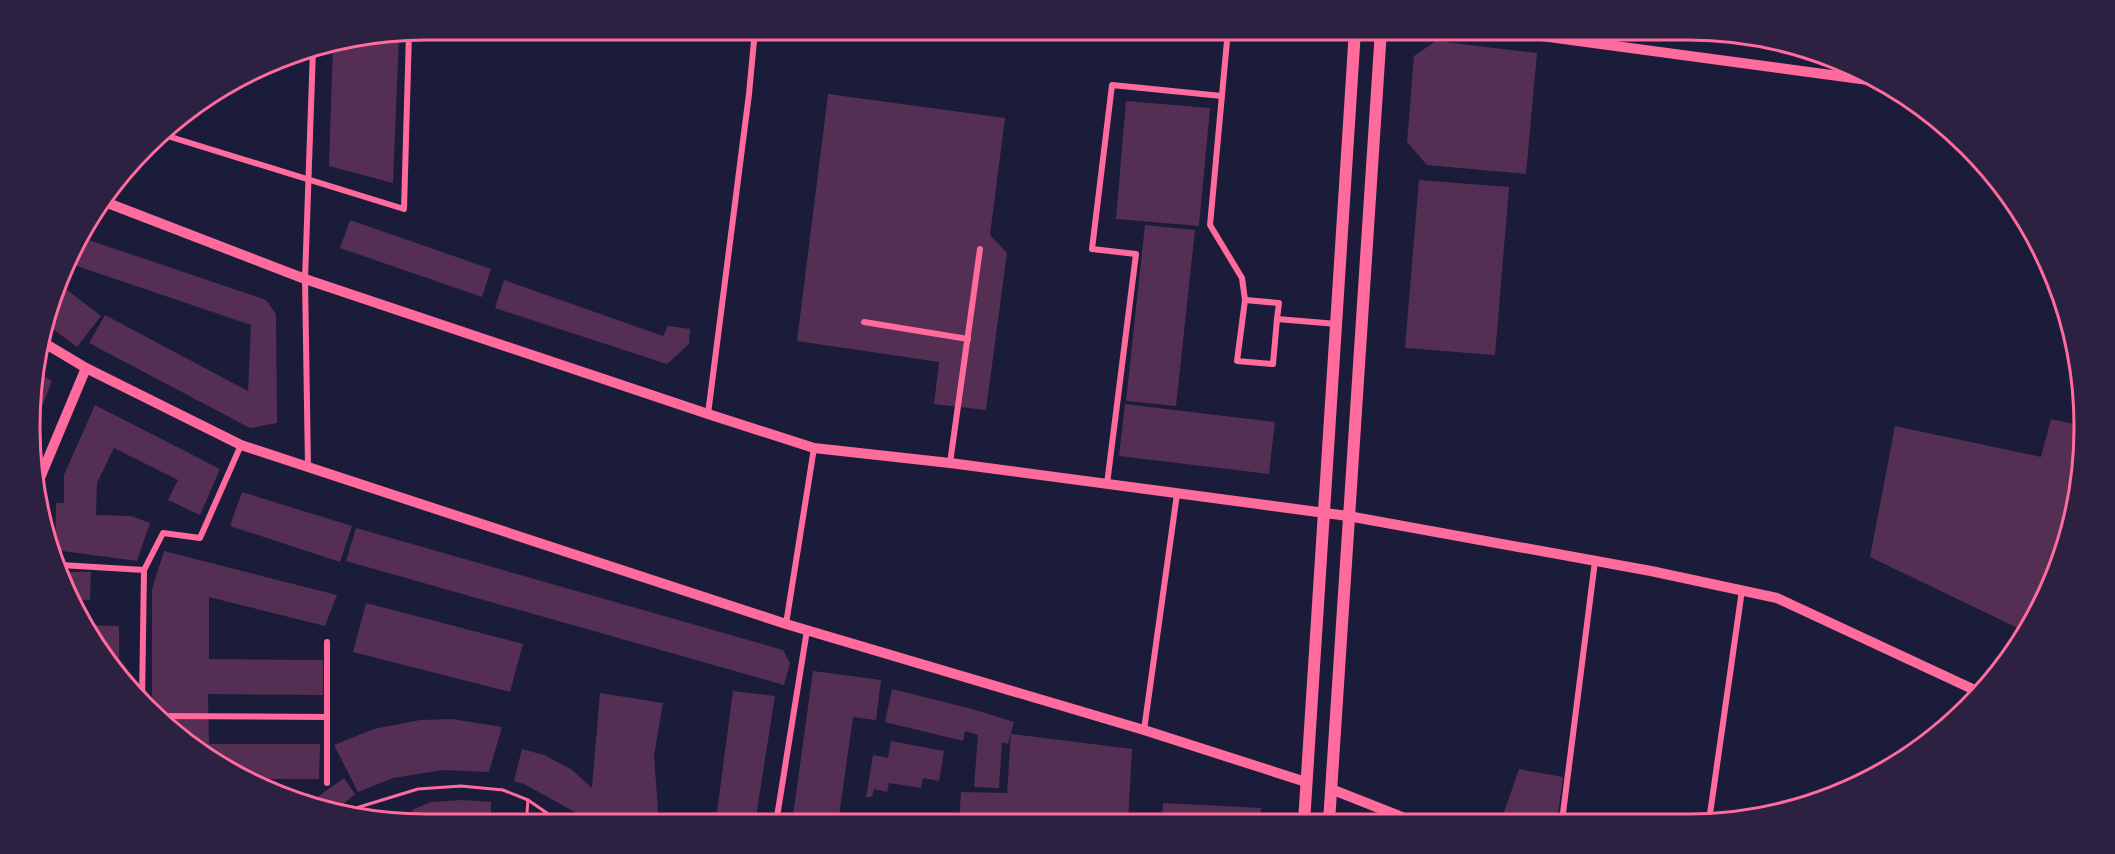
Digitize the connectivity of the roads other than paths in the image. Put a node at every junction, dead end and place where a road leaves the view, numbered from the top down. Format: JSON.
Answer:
{"nodes":[{"id":1,"x":754,"y":40,"type":"edge"},
{"id":2,"x":1226,"y":40,"type":"edge"},
{"id":3,"x":1354,"y":40,"type":"edge"},
{"id":4,"x":1380,"y":40,"type":"edge"},
{"id":5,"x":1570,"y":40,"type":"edge"},
{"id":6,"x":409,"y":41,"type":"edge"},
{"id":7,"x":313,"y":58,"type":"edge"},
{"id":8,"x":1855,"y":78,"type":"edge"},
{"id":9,"x":1222,"y":96,"type":"junction"},
{"id":10,"x":171,"y":137,"type":"edge"},
{"id":11,"x":308,"y":179,"type":"junction"},
{"id":12,"x":111,"y":204,"type":"edge"},
{"id":13,"x":980,"y":249,"type":"dead end"},
{"id":14,"x":305,"y":279,"type":"junction"},
{"id":15,"x":1245,"y":300,"type":"junction"},
{"id":16,"x":1277,"y":319,"type":"junction"},
{"id":17,"x":864,"y":322,"type":"dead end"},
{"id":18,"x":1338,"y":324,"type":"junction"},
{"id":19,"x":968,"y":339,"type":"junction"},
{"id":20,"x":49,"y":346,"type":"edge"},
{"id":21,"x":86,"y":368,"type":"junction"},
{"id":22,"x":708,"y":414,"type":"junction"},
{"id":23,"x":241,"y":446,"type":"junction"},
{"id":24,"x":814,"y":448,"type":"junction"},
{"id":25,"x":950,"y":463,"type":"junction"},
{"id":26,"x":308,"y":468,"type":"junction"},
{"id":27,"x":43,"y":470,"type":"edge"},
{"id":28,"x":1107,"y":484,"type":"junction"},
{"id":29,"x":1177,"y":494,"type":"junction"},
{"id":30,"x":1324,"y":513,"type":"junction"},
{"id":31,"x":1348,"y":516,"type":"junction"},
{"id":32,"x":1595,"y":561,"type":"junction"},
{"id":33,"x":67,"y":566,"type":"edge"},
{"id":34,"x":144,"y":570,"type":"junction"},
{"id":35,"x":1742,"y":590,"type":"junction"},
{"id":36,"x":786,"y":624,"type":"junction"},
{"id":37,"x":807,"y":630,"type":"junction"},
{"id":38,"x":327,"y":642,"type":"dead end"},
{"id":39,"x":142,"y":688,"type":"edge"},
{"id":40,"x":1972,"y":689,"type":"edge"},
{"id":41,"x":170,"y":716,"type":"edge"},
{"id":42,"x":327,"y":717,"type":"junction"},
{"id":43,"x":1144,"y":730,"type":"junction"},
{"id":44,"x":1306,"y":782,"type":"junction"},
{"id":45,"x":327,"y":783,"type":"dead end"},
{"id":46,"x":1331,"y":789,"type":"junction"},
{"id":47,"x":1710,"y":813,"type":"edge"},
{"id":48,"x":777,"y":814,"type":"edge"},
{"id":49,"x":1304,"y":814,"type":"edge"},
{"id":50,"x":1329,"y":814,"type":"edge"},
{"id":51,"x":1394,"y":814,"type":"edge"},
{"id":52,"x":1563,"y":814,"type":"edge"}],
"edges":[{"from":1,"to":22,"type":"street"},
{"from":2,"to":9,"type":"street"},
{"from":3,"to":18,"type":"main road"},
{"from":4,"to":31,"type":"main road"},
{"from":5,"to":8,"type":"street"},
{"from":6,"to":11,"type":"street"},
{"from":7,"to":11,"type":"street"},
{"from":9,"to":15,"type":"street"},
{"from":9,"to":28,"type":"street"},
{"from":10,"to":11,"type":"street"},
{"from":11,"to":14,"type":"street"},
{"from":12,"to":14,"type":"street"},
{"from":13,"to":19,"type":"street"},
{"from":14,"to":22,"type":"street"},
{"from":14,"to":26,"type":"street"},
{"from":15,"to":16,"type":"street"},
{"from":15,"to":16,"type":"street"},
{"from":16,"to":18,"type":"street"},
{"from":17,"to":19,"type":"street"},
{"from":18,"to":30,"type":"main road"},
{"from":19,"to":25,"type":"street"},
{"from":20,"to":21,"type":"street"},
{"from":21,"to":23,"type":"street"},
{"from":21,"to":27,"type":"street"},
{"from":22,"to":24,"type":"street"},
{"from":23,"to":26,"type":"street"},
{"from":23,"to":34,"type":"street"},
{"from":24,"to":25,"type":"street"},
{"from":24,"to":36,"type":"street"},
{"from":25,"to":28,"type":"street"},
{"from":26,"to":36,"type":"street"},
{"from":28,"to":29,"type":"street"},
{"from":29,"to":30,"type":"street"},
{"from":29,"to":43,"type":"street"},
{"from":30,"to":31,"type":"street"},
{"from":30,"to":44,"type":"main road"},
{"from":31,"to":32,"type":"street"},
{"from":31,"to":46,"type":"main road"},
{"from":32,"to":35,"type":"street"},
{"from":32,"to":52,"type":"street"},
{"from":33,"to":34,"type":"street"},
{"from":34,"to":39,"type":"street"},
{"from":35,"to":40,"type":"street"},
{"from":35,"to":47,"type":"street"},
{"from":36,"to":37,"type":"street"},
{"from":37,"to":43,"type":"street"},
{"from":37,"to":48,"type":"street"},
{"from":38,"to":42,"type":"street"},
{"from":41,"to":42,"type":"street"},
{"from":42,"to":45,"type":"street"},
{"from":43,"to":44,"type":"street"},
{"from":44,"to":49,"type":"main road"},
{"from":46,"to":50,"type":"main road"},
{"from":46,"to":51,"type":"street"}]}
